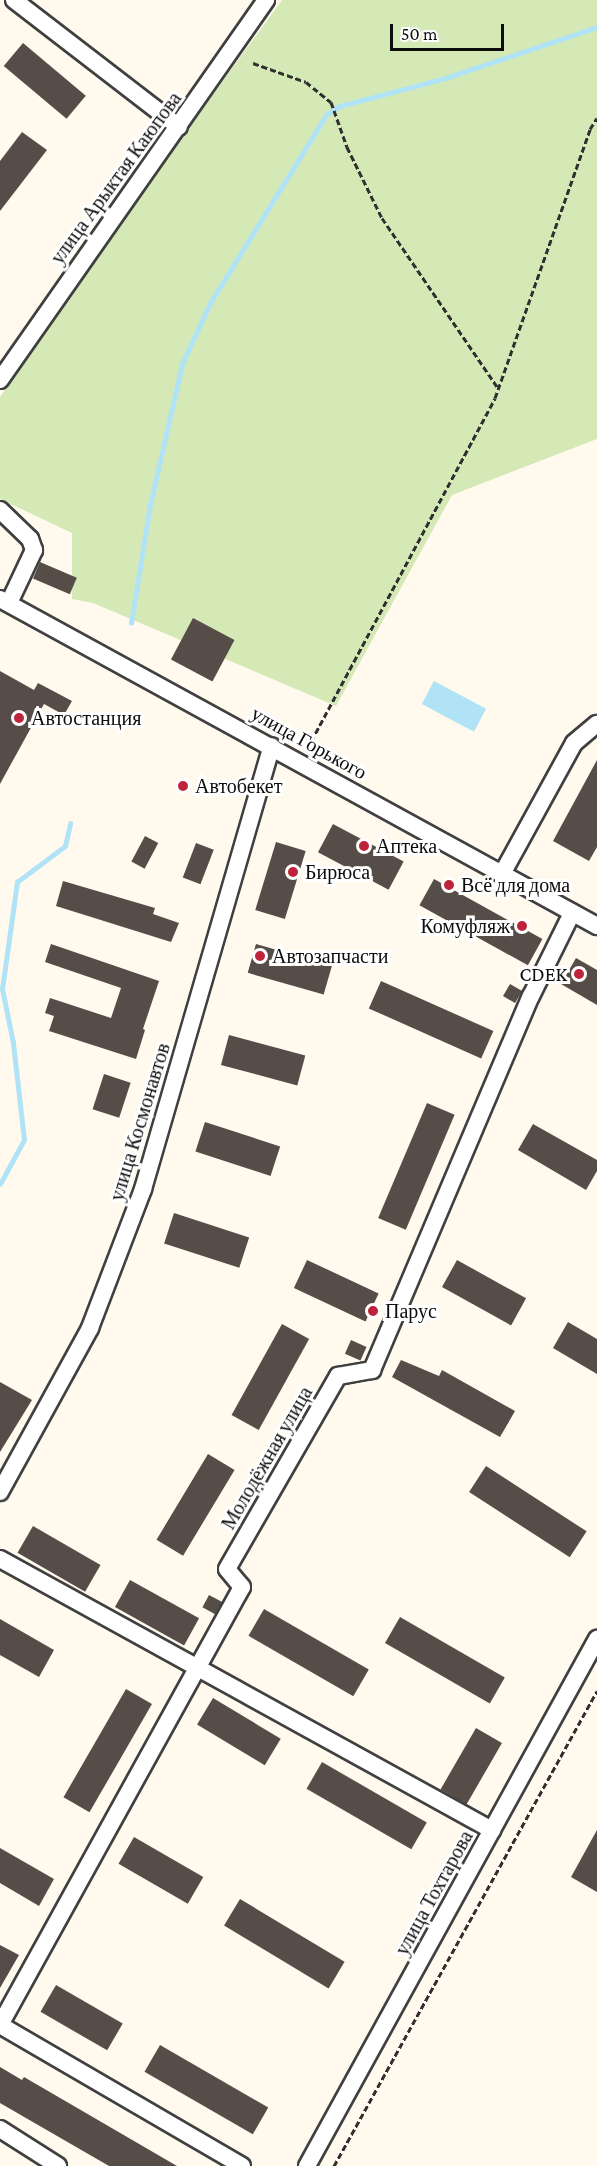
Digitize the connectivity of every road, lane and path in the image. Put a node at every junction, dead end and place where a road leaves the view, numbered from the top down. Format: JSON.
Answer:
{"nodes":[{"id":1,"x":266,"y":0,"type":"edge"},
{"id":2,"x":19,"y":2,"type":"edge"},
{"id":3,"x":253,"y":63,"type":"dead end"},
{"id":4,"x":597,"y":118,"type":"edge"},
{"id":5,"x":179,"y":127,"type":"junction"},
{"id":6,"x":1,"y":373,"type":"edge"},
{"id":7,"x":498,"y":388,"type":"junction"},
{"id":8,"x":0,"y":510,"type":"edge"},
{"id":9,"x":4,"y":601,"type":"edge"},
{"id":10,"x":597,"y":724,"type":"edge"},
{"id":11,"x":272,"y":746,"type":"junction"},
{"id":12,"x":300,"y":761,"type":"junction"},
{"id":13,"x":502,"y":874,"type":"junction"},
{"id":14,"x":572,"y":913,"type":"junction"},
{"id":15,"x":597,"y":926,"type":"edge"},
{"id":16,"x":0,"y":1492,"type":"edge"},
{"id":17,"x":0,"y":1559,"type":"edge"},
{"id":18,"x":597,"y":1639,"type":"edge"},
{"id":19,"x":198,"y":1668,"type":"junction"},
{"id":20,"x":597,"y":1691,"type":"edge"},
{"id":21,"x":492,"y":1830,"type":"junction"},
{"id":22,"x":0,"y":2025,"type":"edge"},
{"id":23,"x":0,"y":2129,"type":"edge"},
{"id":24,"x":58,"y":2166,"type":"edge"},
{"id":25,"x":242,"y":2166,"type":"edge"},
{"id":26,"x":307,"y":2166,"type":"edge"},
{"id":27,"x":334,"y":2166,"type":"edge"}],
"edges":[{"from":1,"to":5,"type":"street","name":"улица Арыктая Каюпова"},
{"from":2,"to":5,"type":"street"},
{"from":3,"to":7,"type":"path"},
{"from":4,"to":7,"type":"path"},
{"from":5,"to":6,"type":"street","name":"улица Арыктая Каюпова"},
{"from":7,"to":12,"type":"path"},
{"from":8,"to":9,"type":"street"},
{"from":9,"to":11,"type":"street","name":"улица Горького"},
{"from":10,"to":13,"type":"street"},
{"from":11,"to":12,"type":"street","name":"улица Горького"},
{"from":11,"to":16,"type":"street","name":"улица Космонавтов"},
{"from":12,"to":13,"type":"street","name":"улица Горького"},
{"from":13,"to":14,"type":"street","name":"улица Горького"},
{"from":14,"to":15,"type":"street","name":"улица Горького"},
{"from":14,"to":19,"type":"street","name":"Молодёжная улица"},
{"from":17,"to":19,"type":"street"},
{"from":18,"to":21,"type":"street","name":"улица Тохтарова"},
{"from":19,"to":21,"type":"street"},
{"from":19,"to":22,"type":"street","name":"Молодёжная улица"},
{"from":20,"to":27,"type":"path"},
{"from":21,"to":26,"type":"street","name":"улица Тохтарова"},
{"from":22,"to":25,"type":"street"},
{"from":23,"to":24,"type":"street"}]}
